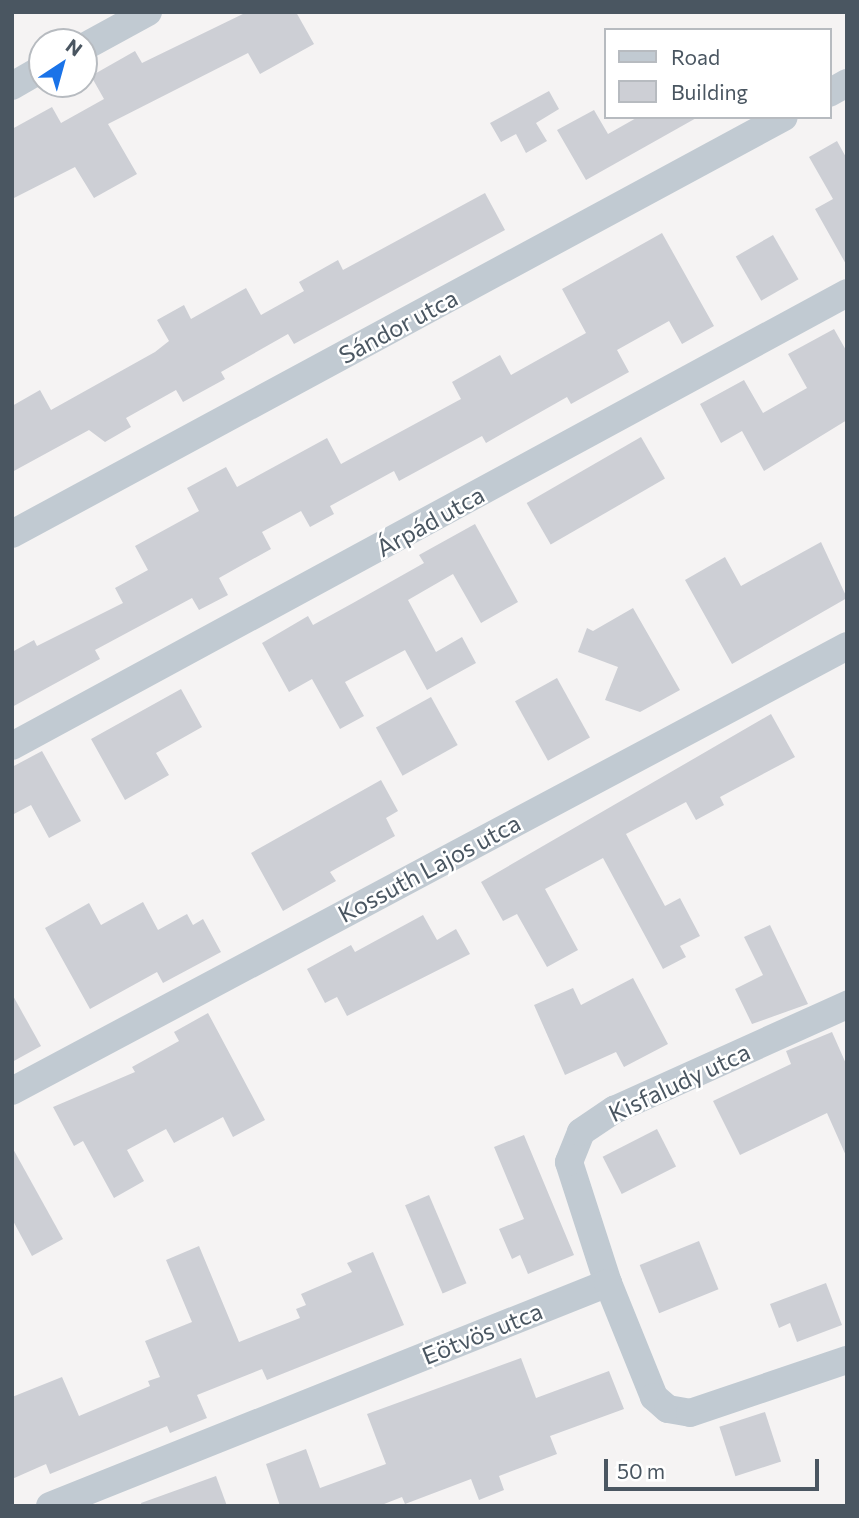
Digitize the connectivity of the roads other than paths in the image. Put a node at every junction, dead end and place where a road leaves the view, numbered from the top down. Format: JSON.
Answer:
{"nodes":[{"id":1,"x":148,"y":12,"type":"edge"},
{"id":2,"x":98,"y":39,"type":"edge"},
{"id":3,"x":28,"y":77,"type":"edge"},
{"id":4,"x":847,"y":83,"type":"edge"},
{"id":5,"x":12,"y":86,"type":"edge"},
{"id":6,"x":831,"y":92,"type":"edge"},
{"id":7,"x":780,"y":119,"type":"edge"},
{"id":8,"x":847,"y":293,"type":"edge"},
{"id":9,"x":12,"y":534,"type":"edge"},
{"id":10,"x":847,"y":646,"type":"edge"},
{"id":11,"x":12,"y":746,"type":"edge"},
{"id":12,"x":847,"y":1005,"type":"edge"},
{"id":13,"x":12,"y":1091,"type":"edge"},
{"id":14,"x":608,"y":1283,"type":"junction"},
{"id":15,"x":847,"y":1360,"type":"edge"},
{"id":16,"x":50,"y":1506,"type":"edge"}],
"edges":[{"from":1,"to":2,"type":"street"},
{"from":3,"to":5,"type":"street"},
{"from":4,"to":6,"type":"street"},
{"from":7,"to":9,"type":"street","name":"Sándor utca"},
{"from":8,"to":11,"type":"street","name":"Árpád utca"},
{"from":10,"to":13,"type":"street","name":"Kossuth Lajos utca"},
{"from":12,"to":14,"type":"street","name":"Kisfaludy utca"},
{"from":14,"to":15,"type":"street"},
{"from":14,"to":16,"type":"street","name":"Eötvös utca"}]}
